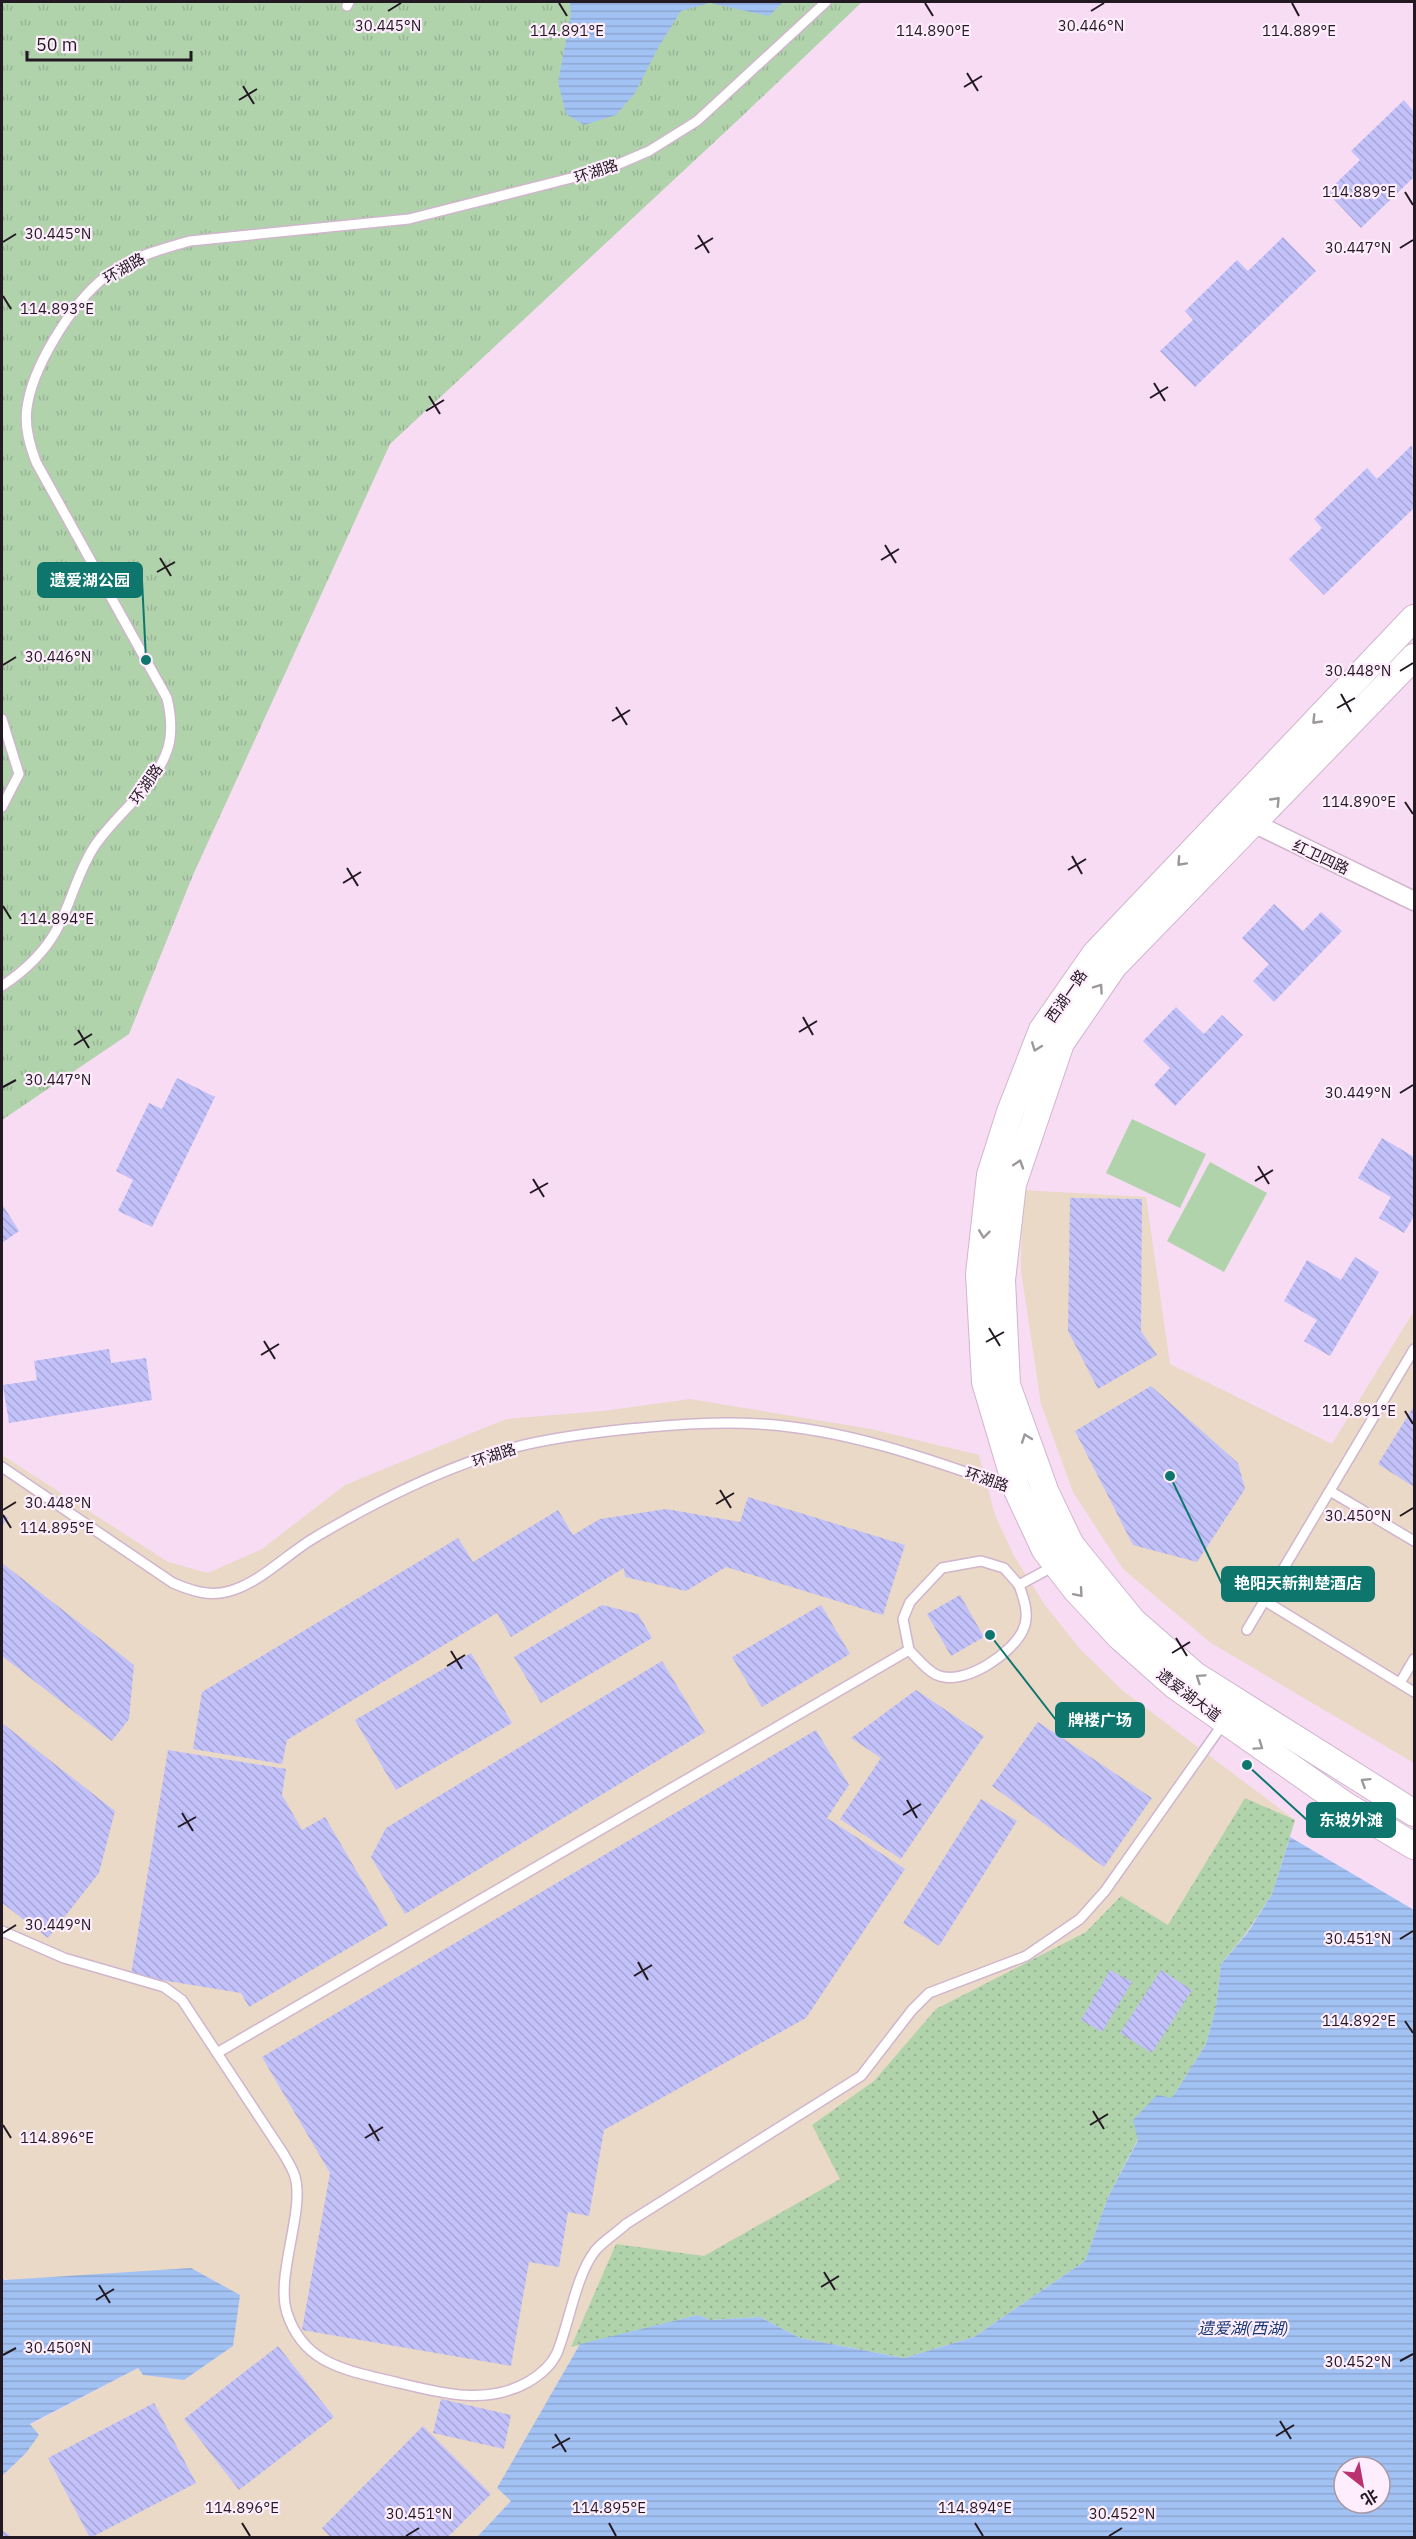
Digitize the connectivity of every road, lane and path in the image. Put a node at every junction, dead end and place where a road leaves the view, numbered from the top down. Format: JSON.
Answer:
{"nodes":[{"id":1,"x":826,"y":2,"type":"edge"},
{"id":2,"x":1414,"y":618,"type":"edge"},
{"id":3,"x":1414,"y":657,"type":"edge"},
{"id":4,"x":2,"y":719,"type":"edge"},
{"id":5,"x":2,"y":807,"type":"edge"},
{"id":6,"x":1230,"y":810,"type":"junction"},
{"id":7,"x":1253,"y":825,"type":"junction"},
{"id":8,"x":1414,"y":901,"type":"edge"},
{"id":9,"x":2,"y":986,"type":"edge"},
{"id":10,"x":1414,"y":1349,"type":"edge"},
{"id":11,"x":2,"y":1467,"type":"edge"},
{"id":12,"x":1330,"y":1491,"type":"junction"},
{"id":13,"x":1031,"y":1492,"type":"junction"},
{"id":14,"x":1414,"y":1541,"type":"edge"},
{"id":15,"x":1067,"y":1558,"type":"junction"},
{"id":16,"x":1019,"y":1585,"type":"junction"},
{"id":17,"x":1265,"y":1601,"type":"junction"},
{"id":18,"x":1247,"y":1630,"type":"dead end"},
{"id":19,"x":909,"y":1650,"type":"junction"},
{"id":20,"x":1414,"y":1659,"type":"edge"},
{"id":21,"x":1400,"y":1683,"type":"junction"},
{"id":22,"x":1414,"y":1692,"type":"edge"},
{"id":23,"x":1231,"y":1712,"type":"junction"},
{"id":24,"x":1414,"y":1813,"type":"edge"},
{"id":25,"x":1414,"y":1846,"type":"edge"},
{"id":26,"x":2,"y":1931,"type":"edge"},
{"id":27,"x":218,"y":2053,"type":"junction"}],
"edges":[{"from":1,"to":9,"type":"lane","name":"环湖路"},
{"from":2,"to":6,"type":"main road","name":"西湖一路","one_way":true},
{"from":7,"to":3,"type":"main road","name":"西湖一路","one_way":true},
{"from":4,"to":5,"type":"lane"},
{"from":6,"to":7,"type":"street","name":"红卫四路"},
{"from":6,"to":13,"type":"main road","name":"西湖一路","one_way":true},
{"from":7,"to":8,"type":"street","name":"红卫四路"},
{"from":13,"to":7,"type":"main road","name":"西湖一路","one_way":true},
{"from":10,"to":12,"type":"lane"},
{"from":11,"to":13,"type":"lane","name":"环湖路"},
{"from":12,"to":14,"type":"lane"},
{"from":12,"to":17,"type":"lane"},
{"from":13,"to":15,"type":"main road","name":"遗爱湖大道"},
{"from":15,"to":16,"type":"lane"},
{"from":15,"to":23,"type":"main road","name":"遗爱湖大道"},
{"from":16,"to":19,"type":"lane"},
{"from":16,"to":19,"type":"lane"},
{"from":17,"to":18,"type":"lane"},
{"from":17,"to":21,"type":"lane"},
{"from":19,"to":27,"type":"lane"},
{"from":20,"to":21,"type":"lane"},
{"from":21,"to":22,"type":"lane"},
{"from":24,"to":23,"type":"main road","name":"遗爱湖大道","one_way":true},
{"from":23,"to":25,"type":"main road","name":"遗爱湖大道","one_way":true},
{"from":23,"to":27,"type":"lane"},
{"from":26,"to":27,"type":"lane"}]}
